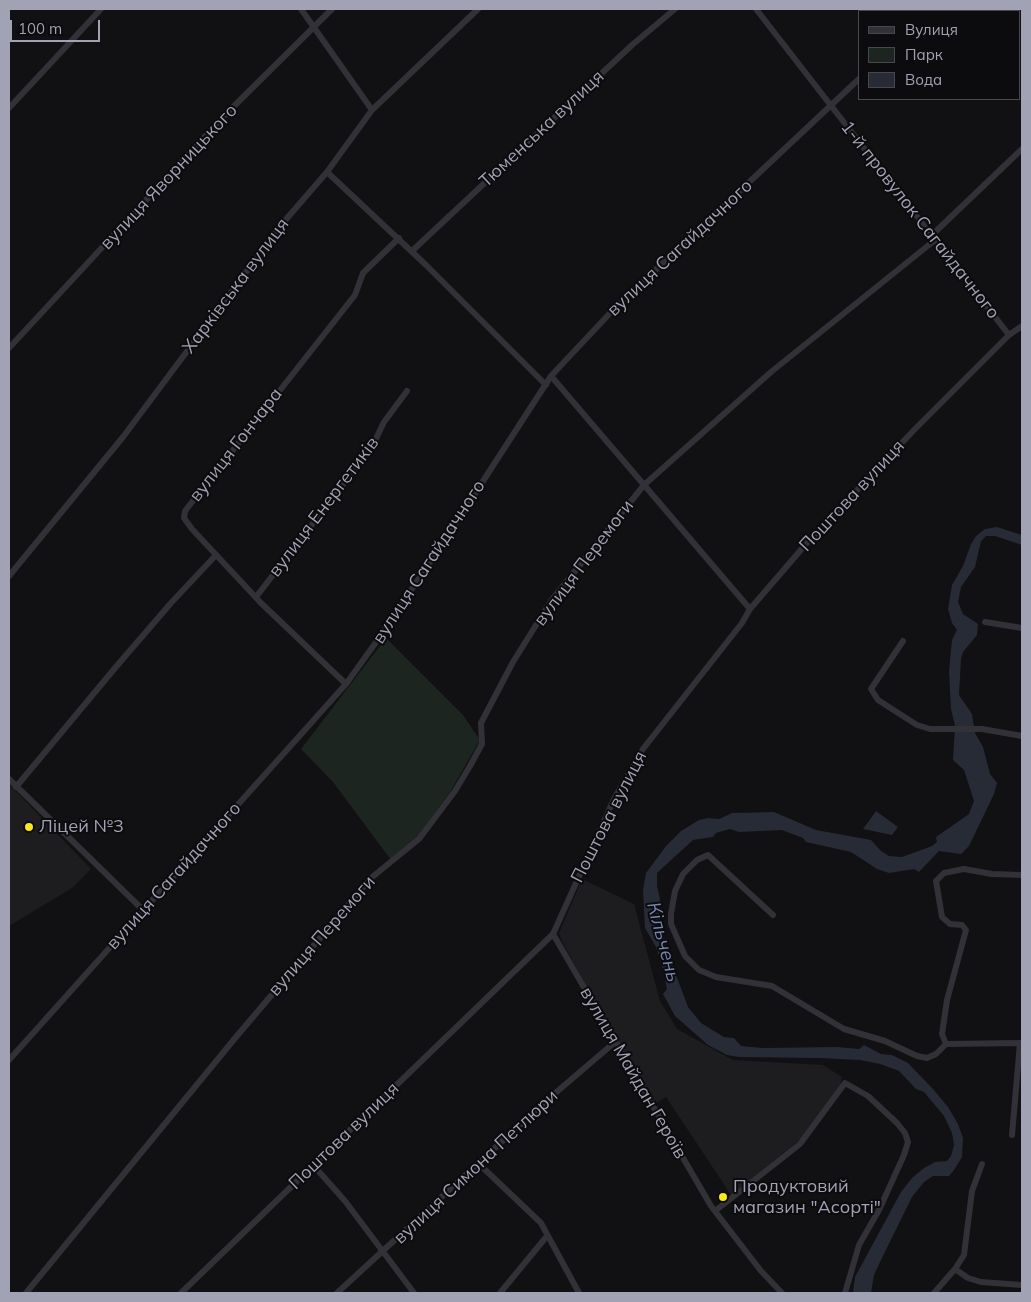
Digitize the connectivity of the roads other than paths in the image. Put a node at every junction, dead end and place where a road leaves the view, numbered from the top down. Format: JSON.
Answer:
{"nodes":[{"id":1,"x":101,"y":9,"type":"edge"},
{"id":2,"x":300,"y":9,"type":"edge"},
{"id":3,"x":332,"y":9,"type":"edge"},
{"id":4,"x":478,"y":9,"type":"edge"},
{"id":5,"x":675,"y":9,"type":"edge"},
{"id":6,"x":756,"y":9,"type":"edge"},
{"id":7,"x":313,"y":27,"type":"junction"},
{"id":8,"x":858,"y":80,"type":"edge"},
{"id":9,"x":832,"y":104,"type":"junction"},
{"id":10,"x":9,"y":108,"type":"edge"},
{"id":11,"x":372,"y":110,"type":"junction"},
{"id":12,"x":1022,"y":149,"type":"edge"},
{"id":13,"x":327,"y":172,"type":"junction"},
{"id":14,"x":933,"y":237,"type":"junction"},
{"id":15,"x":399,"y":238,"type":"junction"},
{"id":16,"x":412,"y":251,"type":"junction"},
{"id":17,"x":1022,"y":327,"type":"edge"},
{"id":18,"x":1009,"y":335,"type":"junction"},
{"id":19,"x":9,"y":348,"type":"edge"},
{"id":20,"x":551,"y":376,"type":"junction"},
{"id":21,"x":546,"y":385,"type":"junction"},
{"id":22,"x":407,"y":391,"type":"dead end"},
{"id":23,"x":644,"y":484,"type":"junction"},
{"id":24,"x":216,"y":556,"type":"junction"},
{"id":25,"x":9,"y":576,"type":"edge"},
{"id":26,"x":256,"y":597,"type":"junction"},
{"id":27,"x":750,"y":609,"type":"junction"},
{"id":28,"x":985,"y":622,"type":"dead end"},
{"id":29,"x":1022,"y":628,"type":"edge"},
{"id":30,"x":903,"y":642,"type":"dead end"},
{"id":31,"x":346,"y":684,"type":"junction"},
{"id":32,"x":1022,"y":736,"type":"edge"},
{"id":33,"x":9,"y":779,"type":"edge"},
{"id":34,"x":16,"y":787,"type":"junction"},
{"id":35,"x":1022,"y":875,"type":"edge"},
{"id":36,"x":143,"y":910,"type":"junction"},
{"id":37,"x":772,"y":915,"type":"dead end"},
{"id":38,"x":553,"y":934,"type":"junction"},
{"id":39,"x":615,"y":1042,"type":"junction"},
{"id":40,"x":1021,"y":1043,"type":"edge"},
{"id":41,"x":946,"y":1044,"type":"junction"},
{"id":42,"x":9,"y":1060,"type":"edge"},
{"id":43,"x":1012,"y":1135,"type":"dead end"},
{"id":44,"x":480,"y":1164,"type":"junction"},
{"id":45,"x":982,"y":1164,"type":"dead end"},
{"id":46,"x":314,"y":1166,"type":"junction"},
{"id":47,"x":715,"y":1211,"type":"junction"},
{"id":48,"x":547,"y":1236,"type":"junction"},
{"id":49,"x":384,"y":1251,"type":"junction"},
{"id":50,"x":955,"y":1269,"type":"junction"},
{"id":51,"x":1022,"y":1285,"type":"edge"},
{"id":52,"x":26,"y":1293,"type":"edge"},
{"id":53,"x":181,"y":1293,"type":"edge"},
{"id":54,"x":338,"y":1293,"type":"edge"},
{"id":55,"x":414,"y":1293,"type":"edge"},
{"id":56,"x":500,"y":1293,"type":"edge"},
{"id":57,"x":579,"y":1293,"type":"edge"},
{"id":58,"x":782,"y":1293,"type":"edge"},
{"id":59,"x":845,"y":1293,"type":"edge"},
{"id":60,"x":934,"y":1293,"type":"edge"}],
"edges":[{"from":1,"to":10,"type":"street"},
{"from":2,"to":7,"type":"street"},
{"from":3,"to":7,"type":"street","name":"вулиця Яворницького"},
{"from":4,"to":11,"type":"street","name":"Харківська вулиця"},
{"from":5,"to":16,"type":"street","name":"Тюменська вулиця"},
{"from":6,"to":9,"type":"street","name":"1-й провулок Сагайдачного"},
{"from":7,"to":11,"type":"street"},
{"from":7,"to":19,"type":"street","name":"вулиця Яворницького"},
{"from":8,"to":9,"type":"street","name":"вулиця Сагайдачного"},
{"from":9,"to":14,"type":"street","name":"1-й провулок Сагайдачного"},
{"from":9,"to":20,"type":"street","name":"вулиця Сагайдачного"},
{"from":11,"to":13,"type":"street","name":"Харківська вулиця"},
{"from":12,"to":14,"type":"street","name":"вулиця Перемоги"},
{"from":13,"to":15,"type":"street"},
{"from":13,"to":25,"type":"street","name":"Харківська вулиця"},
{"from":14,"to":18,"type":"street","name":"1-й провулок Сагайдачного"},
{"from":14,"to":23,"type":"street","name":"вулиця Перемоги"},
{"from":15,"to":16,"type":"street"},
{"from":15,"to":24,"type":"street","name":"вулиця Гончара"},
{"from":16,"to":21,"type":"street"},
{"from":17,"to":18,"type":"street","name":"Поштова вулиця"},
{"from":18,"to":27,"type":"street","name":"Поштова вулиця"},
{"from":20,"to":21,"type":"street","name":"вулиця Сагайдачного"},
{"from":20,"to":23,"type":"street"},
{"from":21,"to":31,"type":"street","name":"вулиця Сагайдачного"},
{"from":22,"to":26,"type":"street","name":"вулиця Енергетиків"},
{"from":23,"to":27,"type":"street"},
{"from":23,"to":52,"type":"street","name":"вулиця Перемоги"},
{"from":24,"to":26,"type":"street"},
{"from":24,"to":34,"type":"street"},
{"from":26,"to":31,"type":"street"},
{"from":27,"to":38,"type":"street","name":"Поштова вулиця"},
{"from":28,"to":29,"type":"street"},
{"from":30,"to":32,"type":"street"},
{"from":31,"to":36,"type":"street","name":"вулиця Сагайдачного"},
{"from":33,"to":34,"type":"street"},
{"from":34,"to":36,"type":"street"},
{"from":35,"to":41,"type":"street"},
{"from":36,"to":42,"type":"street","name":"вулиця Сагайдачного"},
{"from":37,"to":41,"type":"street"},
{"from":38,"to":39,"type":"street","name":"вулиця Майдан Героїв"},
{"from":38,"to":46,"type":"street","name":"Поштова вулиця"},
{"from":39,"to":44,"type":"street","name":"вулиця Симона Петлюри"},
{"from":39,"to":47,"type":"street","name":"вулиця Майдан Героїв"},
{"from":40,"to":41,"type":"street"},
{"from":40,"to":43,"type":"street"},
{"from":44,"to":48,"type":"street"},
{"from":44,"to":49,"type":"street","name":"вулиця Симона Петлюри"},
{"from":45,"to":50,"type":"street"},
{"from":46,"to":49,"type":"street"},
{"from":46,"to":53,"type":"street","name":"Поштова вулиця"},
{"from":47,"to":58,"type":"street","name":"вулиця Майдан Героїв"},
{"from":47,"to":59,"type":"street"},
{"from":48,"to":56,"type":"street"},
{"from":48,"to":57,"type":"street"},
{"from":49,"to":54,"type":"street","name":"вулиця Симона Петлюри"},
{"from":49,"to":55,"type":"street"},
{"from":50,"to":51,"type":"street"},
{"from":50,"to":60,"type":"street"}]}
